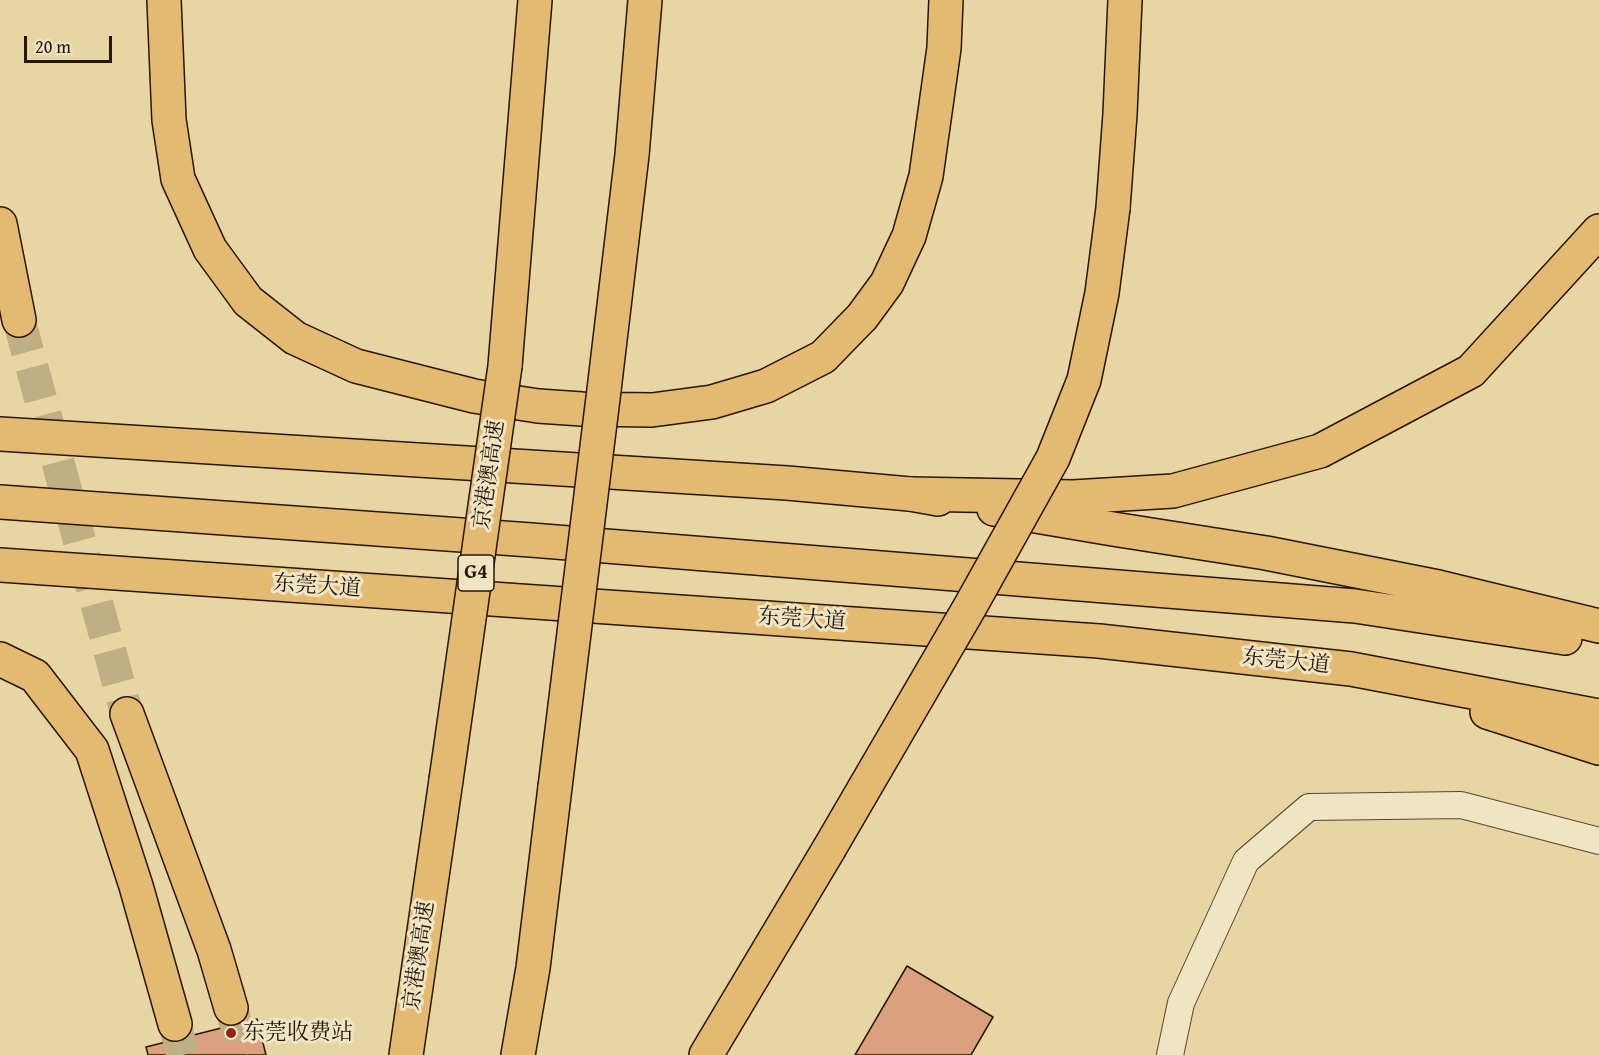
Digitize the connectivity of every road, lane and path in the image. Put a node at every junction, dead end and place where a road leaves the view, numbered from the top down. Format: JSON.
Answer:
{"nodes":[{"id":1,"x":164,"y":0,"type":"edge"},
{"id":2,"x":535,"y":0,"type":"edge"},
{"id":3,"x":645,"y":0,"type":"edge"},
{"id":4,"x":946,"y":0,"type":"edge"},
{"id":5,"x":1125,"y":0,"type":"edge"},
{"id":6,"x":0,"y":224,"type":"edge"},
{"id":7,"x":1599,"y":231,"type":"edge"},
{"id":8,"x":19,"y":320,"type":"tunnel mouth"},
{"id":9,"x":0,"y":434,"type":"edge"},
{"id":10,"x":910,"y":494,"type":"junction"},
{"id":11,"x":0,"y":502,"type":"edge"},
{"id":12,"x":0,"y":565,"type":"edge"},
{"id":13,"x":1599,"y":626,"type":"edge"},
{"id":14,"x":1599,"y":645,"type":"edge"},
{"id":15,"x":0,"y":659,"type":"edge"},
{"id":16,"x":1351,"y":669,"type":"junction"},
{"id":17,"x":127,"y":714,"type":"tunnel mouth"},
{"id":18,"x":1599,"y":716,"type":"edge"},
{"id":19,"x":1599,"y":748,"type":"edge"},
{"id":20,"x":1545,"y":827,"type":"junction"},
{"id":21,"x":1599,"y":841,"type":"edge"},
{"id":22,"x":1599,"y":851,"type":"edge"},
{"id":23,"x":231,"y":1008,"type":"tunnel mouth"},
{"id":24,"x":175,"y":1024,"type":"tunnel mouth"},
{"id":25,"x":406,"y":1055,"type":"edge"},
{"id":26,"x":518,"y":1055,"type":"edge"},
{"id":27,"x":706,"y":1055,"type":"edge"},
{"id":28,"x":1170,"y":1055,"type":"edge"}],
"edges":[{"from":1,"to":4,"type":"highway"},
{"from":2,"to":25,"type":"highway","name":"京港澳高速","number":"G4","bridge":true},
{"from":3,"to":26,"type":"highway","bridge":true},
{"from":5,"to":27,"type":"highway","bridge":true},
{"from":6,"to":8,"type":"highway"},
{"from":7,"to":10,"type":"highway"},
{"from":9,"to":10,"type":"highway"},
{"from":10,"to":13,"type":"highway"},
{"from":11,"to":14,"type":"highway"},
{"from":12,"to":16,"type":"highway","name":"东莞大道"},
{"from":15,"to":24,"type":"highway"},
{"from":16,"to":18,"type":"highway","name":"东莞大道"},
{"from":16,"to":19,"type":"highway"},
{"from":17,"to":23,"type":"highway"},
{"from":20,"to":21,"type":"street"},
{"from":20,"to":22,"type":"street"},
{"from":20,"to":28,"type":"street"}]}
